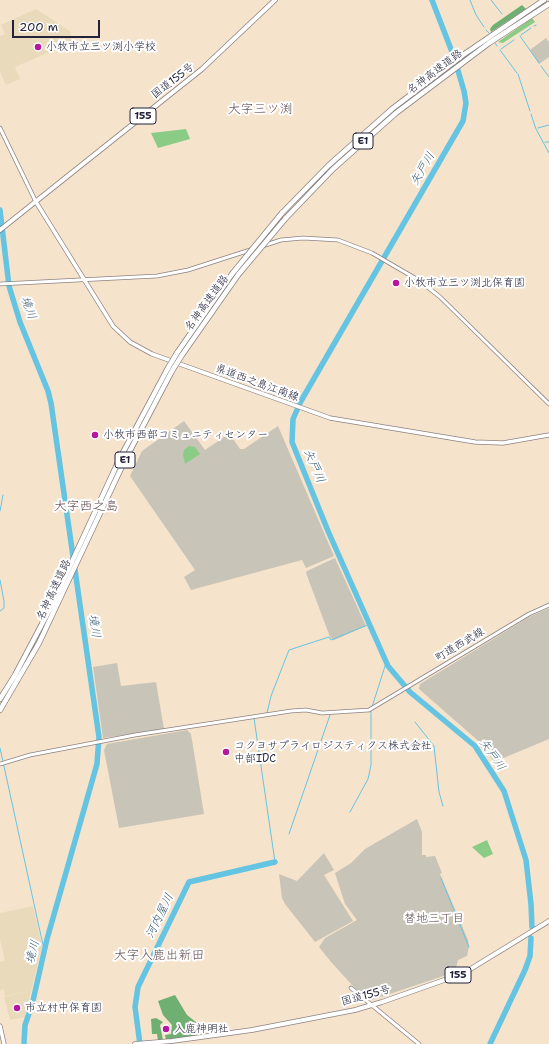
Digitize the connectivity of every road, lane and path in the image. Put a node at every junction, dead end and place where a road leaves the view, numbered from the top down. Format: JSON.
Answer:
{"nodes":[{"id":1,"x":275,"y":0,"type":"edge"},
{"id":2,"x":544,"y":0,"type":"edge"},
{"id":3,"x":549,"y":4,"type":"edge"},
{"id":4,"x":449,"y":69,"type":"junction"},
{"id":5,"x":0,"y":128,"type":"edge"},
{"id":6,"x":36,"y":202,"type":"junction"},
{"id":7,"x":0,"y":230,"type":"edge"},
{"id":8,"x":84,"y":280,"type":"junction"},
{"id":9,"x":0,"y":284,"type":"edge"},
{"id":10,"x":179,"y":354,"type":"junction"},
{"id":11,"x":170,"y":370,"type":"junction"},
{"id":12,"x":549,"y":404,"type":"edge"},
{"id":13,"x":549,"y":435,"type":"edge"},
{"id":14,"x":549,"y":605,"type":"edge"},
{"id":15,"x":47,"y":622,"type":"junction"},
{"id":16,"x":17,"y":676,"type":"junction"},
{"id":17,"x":0,"y":699,"type":"edge"},
{"id":18,"x":0,"y":710,"type":"edge"},
{"id":19,"x":0,"y":764,"type":"edge"},
{"id":20,"x":549,"y":921,"type":"edge"},
{"id":21,"x":351,"y":988,"type":"dead end"},
{"id":22,"x":371,"y":1006,"type":"junction"},
{"id":23,"x":0,"y":1026,"type":"edge"},
{"id":24,"x":172,"y":1041,"type":"junction"},
{"id":25,"x":4,"y":1044,"type":"edge"},
{"id":26,"x":136,"y":1044,"type":"edge"},
{"id":27,"x":157,"y":1044,"type":"edge"},
{"id":28,"x":419,"y":1044,"type":"edge"}],
"edges":[{"from":1,"to":6,"type":"highway","name":"国道155号","number":"155"},
{"from":2,"to":4,"type":"highway","name":"名神高速道路","number":"E1"},
{"from":3,"to":4,"type":"highway","name":"名神高速道路","number":"E1"},
{"from":4,"to":10,"type":"highway","name":"名神高速道路","number":"E1","bridge":true},
{"from":4,"to":10,"type":"highway","name":"名神高速道路","number":"E1","bridge":true},
{"from":5,"to":6,"type":"street"},
{"from":6,"to":7,"type":"highway","name":"国道155号","number":"155"},
{"from":6,"to":8,"type":"main road","name":"県道西之島江南線"},
{"from":8,"to":9,"type":"street"},
{"from":8,"to":12,"type":"street"},
{"from":8,"to":13,"type":"main road","name":"県道西之島江南線"},
{"from":10,"to":11,"type":"highway","name":"名神高速道路","number":"E1","bridge":true},
{"from":11,"to":15,"type":"highway","name":"名神高速道路","number":"E1"},
{"from":11,"to":15,"type":"highway","name":"名神高速道路","number":"E1"},
{"from":14,"to":19,"type":"street","name":"町道西武線"},
{"from":15,"to":16,"type":"highway","name":"名神高速道路","number":"E1"},
{"from":16,"to":17,"type":"highway","name":"名神高速道路","number":"E1"},
{"from":16,"to":18,"type":"highway","name":"名神高速道路","number":"E1"},
{"from":20,"to":22,"type":"highway","name":"国道155号","number":"155"},
{"from":21,"to":22,"type":"street"},
{"from":22,"to":24,"type":"highway","name":"国道155号","number":"155"},
{"from":22,"to":28,"type":"street"},
{"from":23,"to":25,"type":"main road"},
{"from":24,"to":26,"type":"highway","name":"国道155号","number":"155"},
{"from":24,"to":27,"type":"highway","name":"国道155号","number":"155"}]}
